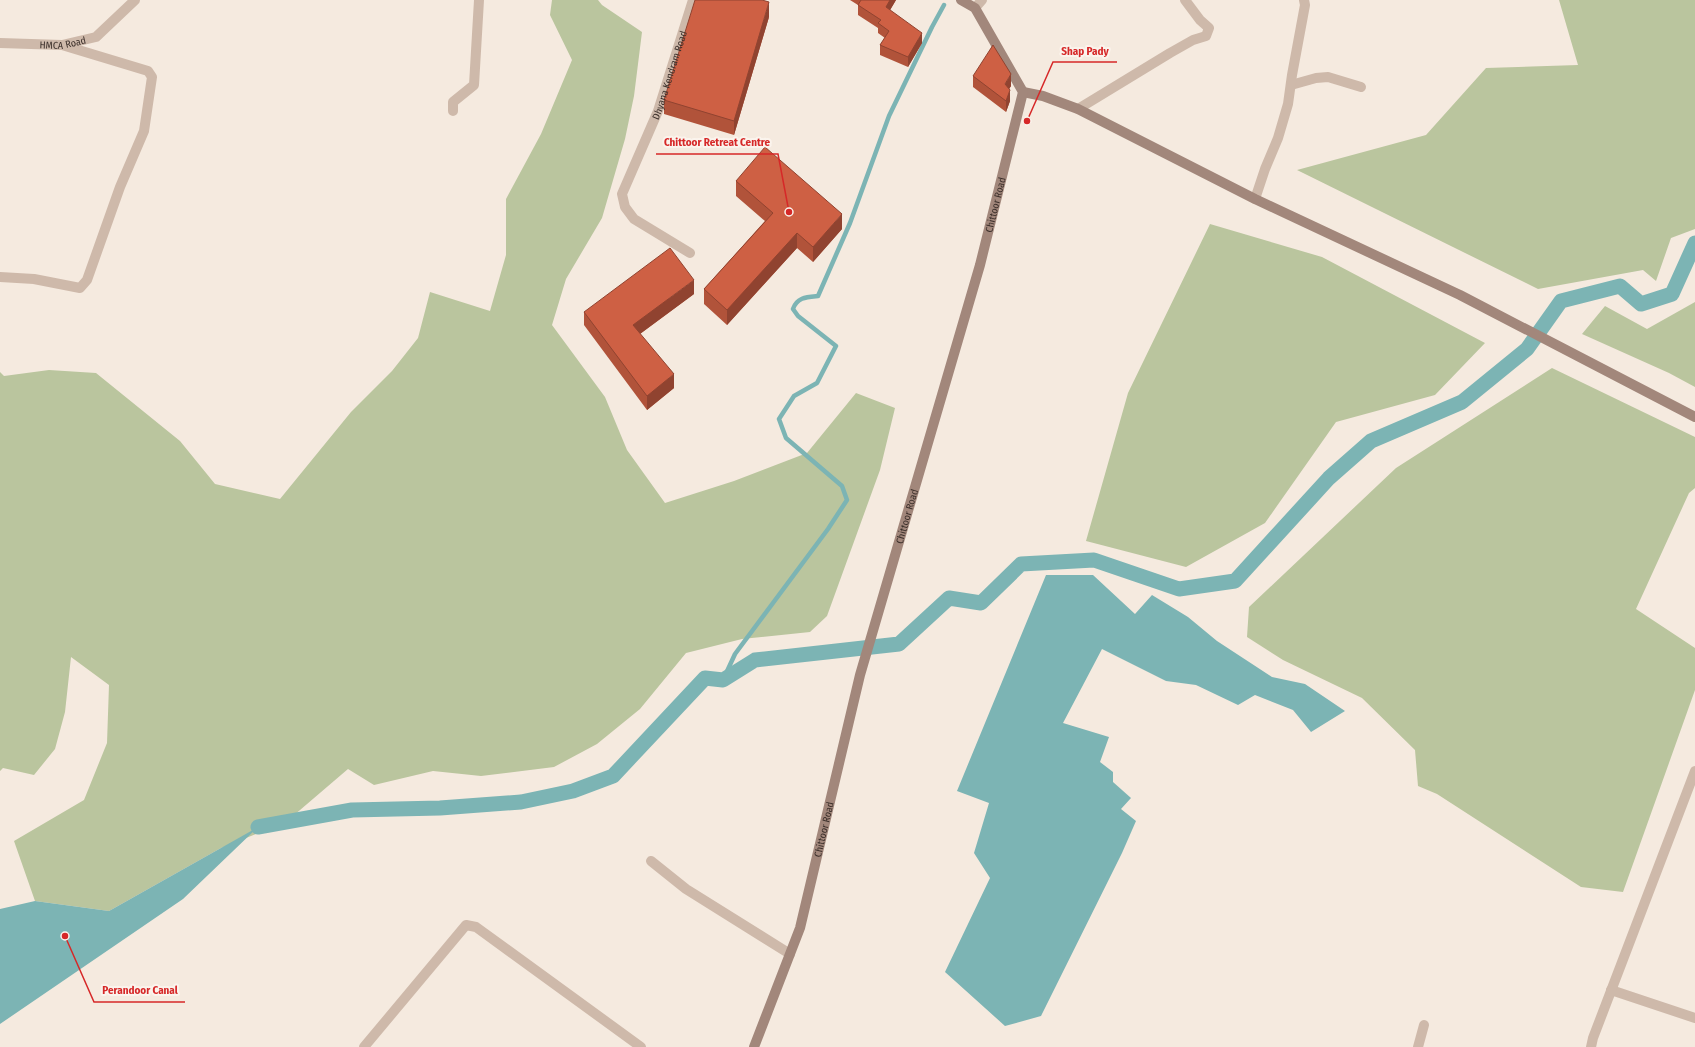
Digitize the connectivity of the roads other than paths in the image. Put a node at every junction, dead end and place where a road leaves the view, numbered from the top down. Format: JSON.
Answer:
{"nodes":[{"id":1,"x":135,"y":0,"type":"edge"},
{"id":2,"x":479,"y":0,"type":"edge"},
{"id":3,"x":693,"y":0,"type":"edge"},
{"id":4,"x":961,"y":0,"type":"edge"},
{"id":5,"x":1185,"y":0,"type":"edge"},
{"id":6,"x":1304,"y":0,"type":"edge"},
{"id":7,"x":978,"y":4,"type":"edge"},
{"id":8,"x":0,"y":43,"type":"edge"},
{"id":9,"x":62,"y":45,"type":"junction"},
{"id":10,"x":1291,"y":85,"type":"junction"},
{"id":11,"x":1361,"y":87,"type":"dead end"},
{"id":12,"x":1023,"y":92,"type":"junction"},
{"id":13,"x":1078,"y":110,"type":"junction"},
{"id":14,"x":453,"y":111,"type":"dead end"},
{"id":15,"x":1255,"y":199,"type":"junction"},
{"id":16,"x":690,"y":254,"type":"dead end"},
{"id":17,"x":0,"y":277,"type":"edge"},
{"id":18,"x":1695,"y":417,"type":"edge"},
{"id":19,"x":1695,"y":771,"type":"edge"},
{"id":20,"x":650,"y":861,"type":"dead end"},
{"id":21,"x":790,"y":954,"type":"junction"},
{"id":22,"x":1611,"y":990,"type":"junction"},
{"id":23,"x":1695,"y":1018,"type":"edge"},
{"id":24,"x":1424,"y":1025,"type":"dead end"},
{"id":25,"x":364,"y":1047,"type":"edge"},
{"id":26,"x":641,"y":1047,"type":"edge"},
{"id":27,"x":754,"y":1047,"type":"edge"},
{"id":28,"x":1418,"y":1047,"type":"edge"},
{"id":29,"x":1591,"y":1047,"type":"edge"}],
"edges":[{"from":1,"to":9,"type":"street","name":"HMCA Road"},
{"from":2,"to":14,"type":"street"},
{"from":3,"to":16,"type":"street","name":"Dhyana Kendram Road"},
{"from":4,"to":7,"type":"main road"},
{"from":5,"to":13,"type":"street"},
{"from":6,"to":10,"type":"street"},
{"from":7,"to":12,"type":"main road"},
{"from":8,"to":9,"type":"street","name":"HMCA Road"},
{"from":9,"to":17,"type":"street"},
{"from":10,"to":11,"type":"street"},
{"from":10,"to":15,"type":"street"},
{"from":12,"to":13,"type":"main road"},
{"from":12,"to":21,"type":"main road","name":"Chittoor Road"},
{"from":13,"to":15,"type":"main road"},
{"from":15,"to":18,"type":"main road"},
{"from":19,"to":22,"type":"street"},
{"from":20,"to":21,"type":"street"},
{"from":21,"to":27,"type":"main road","name":"Chittoor Road"},
{"from":22,"to":23,"type":"street"},
{"from":22,"to":29,"type":"street"},
{"from":24,"to":28,"type":"street"},
{"from":25,"to":26,"type":"street"}]}
